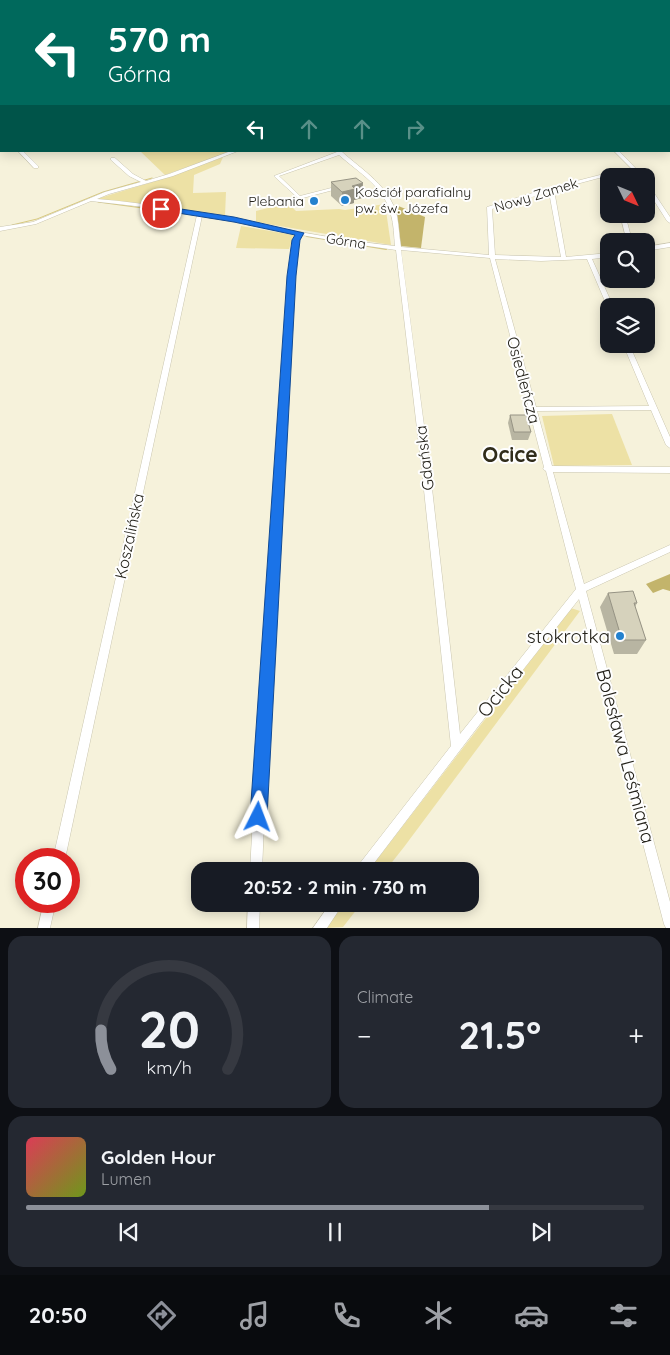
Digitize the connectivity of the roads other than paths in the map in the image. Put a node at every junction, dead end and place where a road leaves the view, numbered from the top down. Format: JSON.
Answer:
{"nodes":[{"id":1,"x":21,"y":152,"type":"edge"},
{"id":2,"x":233,"y":152,"type":"edge"},
{"id":3,"x":338,"y":152,"type":"edge"},
{"id":4,"x":617,"y":152,"type":"edge"},
{"id":5,"x":113,"y":158,"type":"dead end"},
{"id":6,"x":36,"y":167,"type":"dead end"},
{"id":7,"x":633,"y":168,"type":"edge"},
{"id":8,"x":600,"y":176,"type":"edge"},
{"id":9,"x":370,"y":179,"type":"junction"},
{"id":10,"x":143,"y":181,"type":"junction"},
{"id":11,"x":362,"y":181,"type":"edge"},
{"id":12,"x":344,"y":186,"type":"edge"},
{"id":13,"x":551,"y":189,"type":"junction"},
{"id":14,"x":655,"y":198,"type":"edge"},
{"id":15,"x":91,"y":200,"type":"junction"},
{"id":16,"x":200,"y":214,"type":"junction"},
{"id":17,"x":670,"y":220,"type":"edge"},
{"id":18,"x":0,"y":230,"type":"edge"},
{"id":19,"x":300,"y":233,"type":"junction"},
{"id":20,"x":670,"y":245,"type":"edge"},
{"id":21,"x":655,"y":248,"type":"edge"},
{"id":22,"x":398,"y":249,"type":"junction"},
{"id":23,"x":492,"y":256,"type":"junction"},
{"id":24,"x":600,"y":256,"type":"edge"},
{"id":25,"x":589,"y":258,"type":"junction"},
{"id":26,"x":564,"y":259,"type":"junction"},
{"id":27,"x":606,"y":298,"type":"edge"},
{"id":28,"x":630,"y":353,"type":"edge"},
{"id":29,"x":654,"y":408,"type":"junction"},
{"id":30,"x":532,"y":409,"type":"junction"},
{"id":31,"x":670,"y":445,"type":"edge"},
{"id":32,"x":547,"y":469,"type":"junction"},
{"id":33,"x":670,"y":470,"type":"edge"},
{"id":34,"x":670,"y":548,"type":"edge"},
{"id":35,"x":582,"y":589,"type":"junction"},
{"id":36,"x":456,"y":746,"type":"junction"},
{"id":37,"x":61,"y":848,"type":"edge"},
{"id":38,"x":256,"y":862,"type":"edge"},
{"id":39,"x":368,"y":862,"type":"edge"},
{"id":40,"x":254,"y":912,"type":"edge"},
{"id":41,"x":331,"y":912,"type":"edge"},
{"id":42,"x":47,"y":913,"type":"edge"},
{"id":43,"x":670,"y":924,"type":"edge"},
{"id":44,"x":44,"y":928,"type":"edge"},
{"id":45,"x":253,"y":928,"type":"edge"},
{"id":46,"x":319,"y":928,"type":"edge"}],
"edges":[{"from":1,"to":6,"type":"street"},
{"from":2,"to":10,"type":"street"},
{"from":3,"to":9,"type":"street","name":"Gdańska"},
{"from":3,"to":12,"type":"street","name":"Gdańska"},
{"from":4,"to":7,"type":"street"},
{"from":5,"to":10,"type":"street"},
{"from":8,"to":13,"type":"street","name":"Nowy Zamek"},
{"from":9,"to":11,"type":"street"},
{"from":9,"to":22,"type":"street","name":"Gdańska"},
{"from":10,"to":15,"type":"street"},
{"from":13,"to":23,"type":"street","name":"Nowy Zamek"},
{"from":13,"to":26,"type":"street"},
{"from":14,"to":17,"type":"street"},
{"from":15,"to":16,"type":"street","name":"Górna"},
{"from":15,"to":18,"type":"street","name":"Górna"},
{"from":16,"to":19,"type":"street","name":"Górna"},
{"from":16,"to":37,"type":"street","name":"Koszalińska"},
{"from":19,"to":22,"type":"street","name":"Górna"},
{"from":19,"to":38,"type":"street"},
{"from":20,"to":21,"type":"street"},
{"from":22,"to":23,"type":"street","name":"Górna"},
{"from":22,"to":36,"type":"street","name":"Gdańska"},
{"from":23,"to":26,"type":"street","name":"Górna"},
{"from":23,"to":30,"type":"street","name":"Osiedleńcza"},
{"from":24,"to":25,"type":"street","name":"Górna"},
{"from":25,"to":26,"type":"street","name":"Górna"},
{"from":25,"to":27,"type":"street"},
{"from":28,"to":29,"type":"street"},
{"from":29,"to":30,"type":"street"},
{"from":29,"to":31,"type":"street"},
{"from":30,"to":32,"type":"street","name":"Osiedleńcza"},
{"from":32,"to":33,"type":"street"},
{"from":32,"to":35,"type":"street","name":"Osiedleńcza"},
{"from":34,"to":35,"type":"street","name":"Ocicka"},
{"from":35,"to":36,"type":"street","name":"Ocicka"},
{"from":35,"to":43,"type":"street","name":"Bolesława Leśmiana"},
{"from":36,"to":39,"type":"street","name":"Ocicka"},
{"from":40,"to":45,"type":"street"},
{"from":41,"to":46,"type":"street"},
{"from":42,"to":44,"type":"street"}]}
